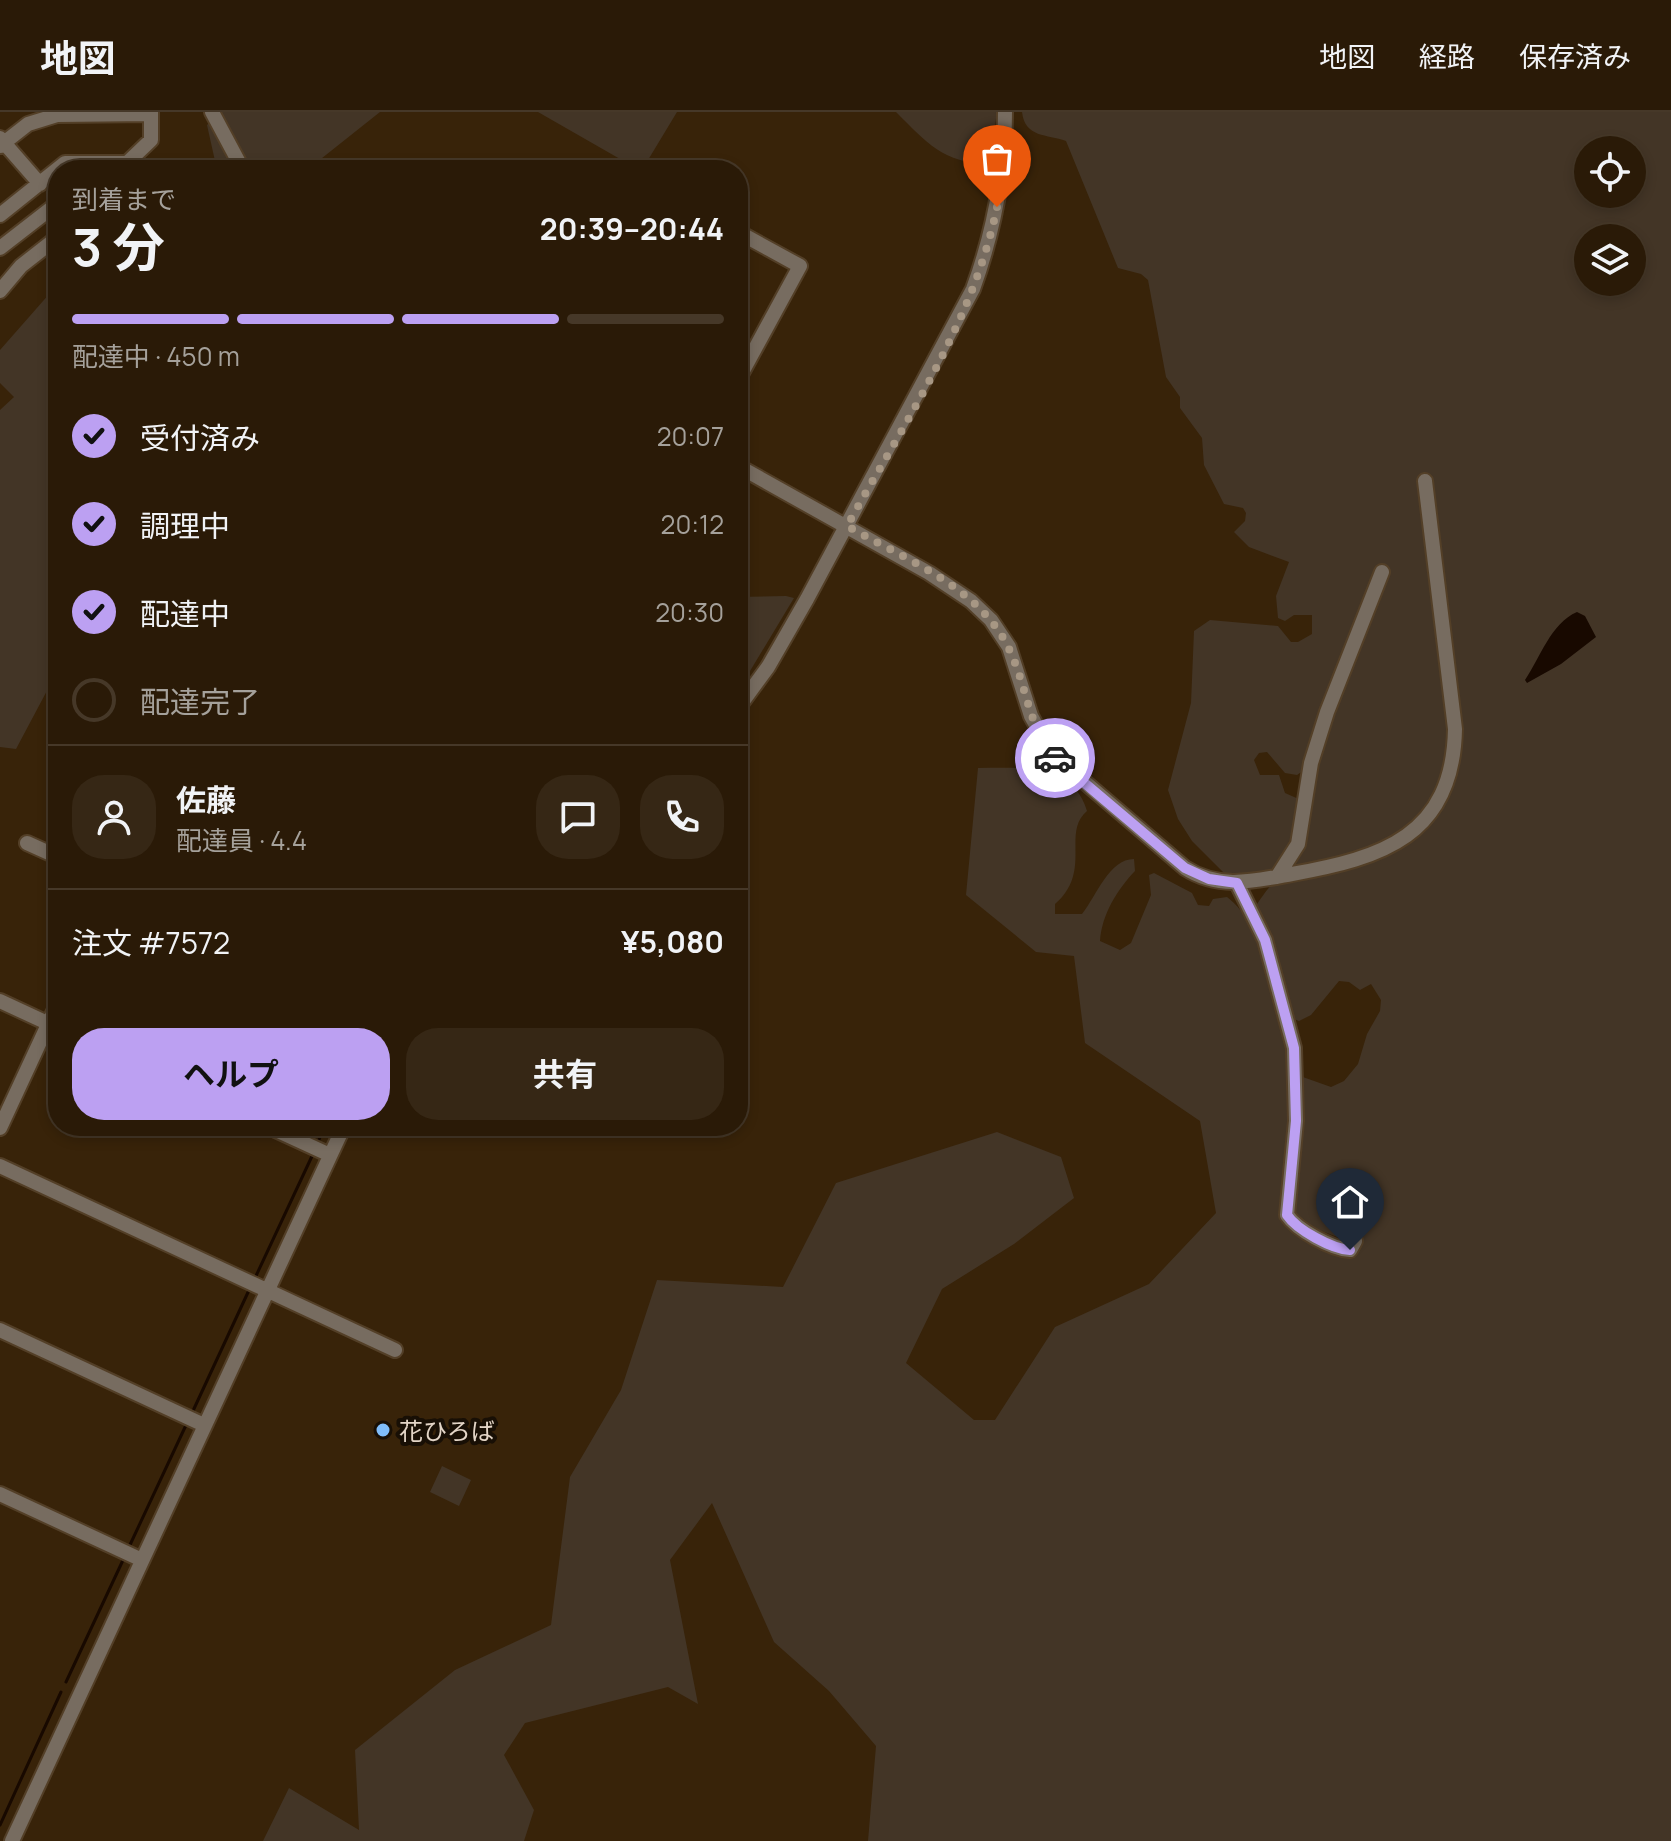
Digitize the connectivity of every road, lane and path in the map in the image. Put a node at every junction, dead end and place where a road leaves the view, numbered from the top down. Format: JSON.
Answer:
{"nodes":[{"id":1,"x":212,"y":112,"type":"edge"},
{"id":2,"x":1005,"y":112,"type":"edge"},
{"id":3,"x":151,"y":113,"type":"edge"},
{"id":4,"x":1,"y":142,"type":"edge"},
{"id":5,"x":130,"y":160,"type":"edge"},
{"id":6,"x":238,"y":160,"type":"edge"},
{"id":7,"x":48,"y":177,"type":"edge"},
{"id":8,"x":39,"y":184,"type":"junction"},
{"id":9,"x":48,"y":194,"type":"edge"},
{"id":10,"x":48,"y":211,"type":"edge"},
{"id":11,"x":0,"y":215,"type":"edge"},
{"id":12,"x":748,"y":237,"type":"edge"},
{"id":13,"x":48,"y":245,"type":"edge"},
{"id":14,"x":0,"y":248,"type":"edge"},
{"id":15,"x":0,"y":291,"type":"edge"},
{"id":16,"x":748,"y":362,"type":"edge"},
{"id":17,"x":748,"y":472,"type":"edge"},
{"id":18,"x":1425,"y":481,"type":"dead end"},
{"id":19,"x":847,"y":526,"type":"junction"},
{"id":20,"x":1382,"y":572,"type":"dead end"},
{"id":21,"x":748,"y":694,"type":"edge"},
{"id":22,"x":27,"y":843,"type":"dead end"},
{"id":23,"x":48,"y":852,"type":"edge"},
{"id":24,"x":1277,"y":877,"type":"junction"},
{"id":25,"x":1237,"y":883,"type":"junction"},
{"id":26,"x":0,"y":1001,"type":"edge"},
{"id":27,"x":48,"y":1024,"type":"edge"},
{"id":28,"x":48,"y":1036,"type":"edge"},
{"id":29,"x":0,"y":1128,"type":"edge"},
{"id":30,"x":289,"y":1136,"type":"edge"},
{"id":31,"x":339,"y":1136,"type":"edge"},
{"id":32,"x":330,"y":1155,"type":"junction"},
{"id":33,"x":0,"y":1166,"type":"edge"},
{"id":34,"x":1345,"y":1191,"type":"dead end"},
{"id":35,"x":267,"y":1291,"type":"junction"},
{"id":36,"x":0,"y":1330,"type":"edge"},
{"id":37,"x":395,"y":1350,"type":"dead end"},
{"id":38,"x":204,"y":1425,"type":"junction"},
{"id":39,"x":0,"y":1494,"type":"edge"},
{"id":40,"x":142,"y":1560,"type":"junction"},
{"id":41,"x":12,"y":1841,"type":"edge"}],
"edges":[{"from":1,"to":6,"type":"street"},
{"from":2,"to":19,"type":"street"},
{"from":3,"to":4,"type":"street"},
{"from":3,"to":5,"type":"street"},
{"from":4,"to":8,"type":"street"},
{"from":7,"to":8,"type":"street"},
{"from":8,"to":9,"type":"street"},
{"from":8,"to":11,"type":"street"},
{"from":10,"to":14,"type":"street"},
{"from":12,"to":16,"type":"street"},
{"from":13,"to":15,"type":"street"},
{"from":17,"to":19,"type":"street"},
{"from":18,"to":24,"type":"street"},
{"from":19,"to":21,"type":"street"},
{"from":19,"to":25,"type":"street"},
{"from":20,"to":24,"type":"street"},
{"from":22,"to":23,"type":"street"},
{"from":24,"to":25,"type":"street"},
{"from":25,"to":34,"type":"street"},
{"from":26,"to":27,"type":"street"},
{"from":28,"to":29,"type":"street"},
{"from":30,"to":32,"type":"street"},
{"from":31,"to":32,"type":"street"},
{"from":32,"to":35,"type":"street"},
{"from":33,"to":35,"type":"street"},
{"from":35,"to":37,"type":"street"},
{"from":35,"to":38,"type":"street"},
{"from":36,"to":38,"type":"street"},
{"from":38,"to":40,"type":"street"},
{"from":39,"to":40,"type":"street"},
{"from":40,"to":41,"type":"street"}]}
